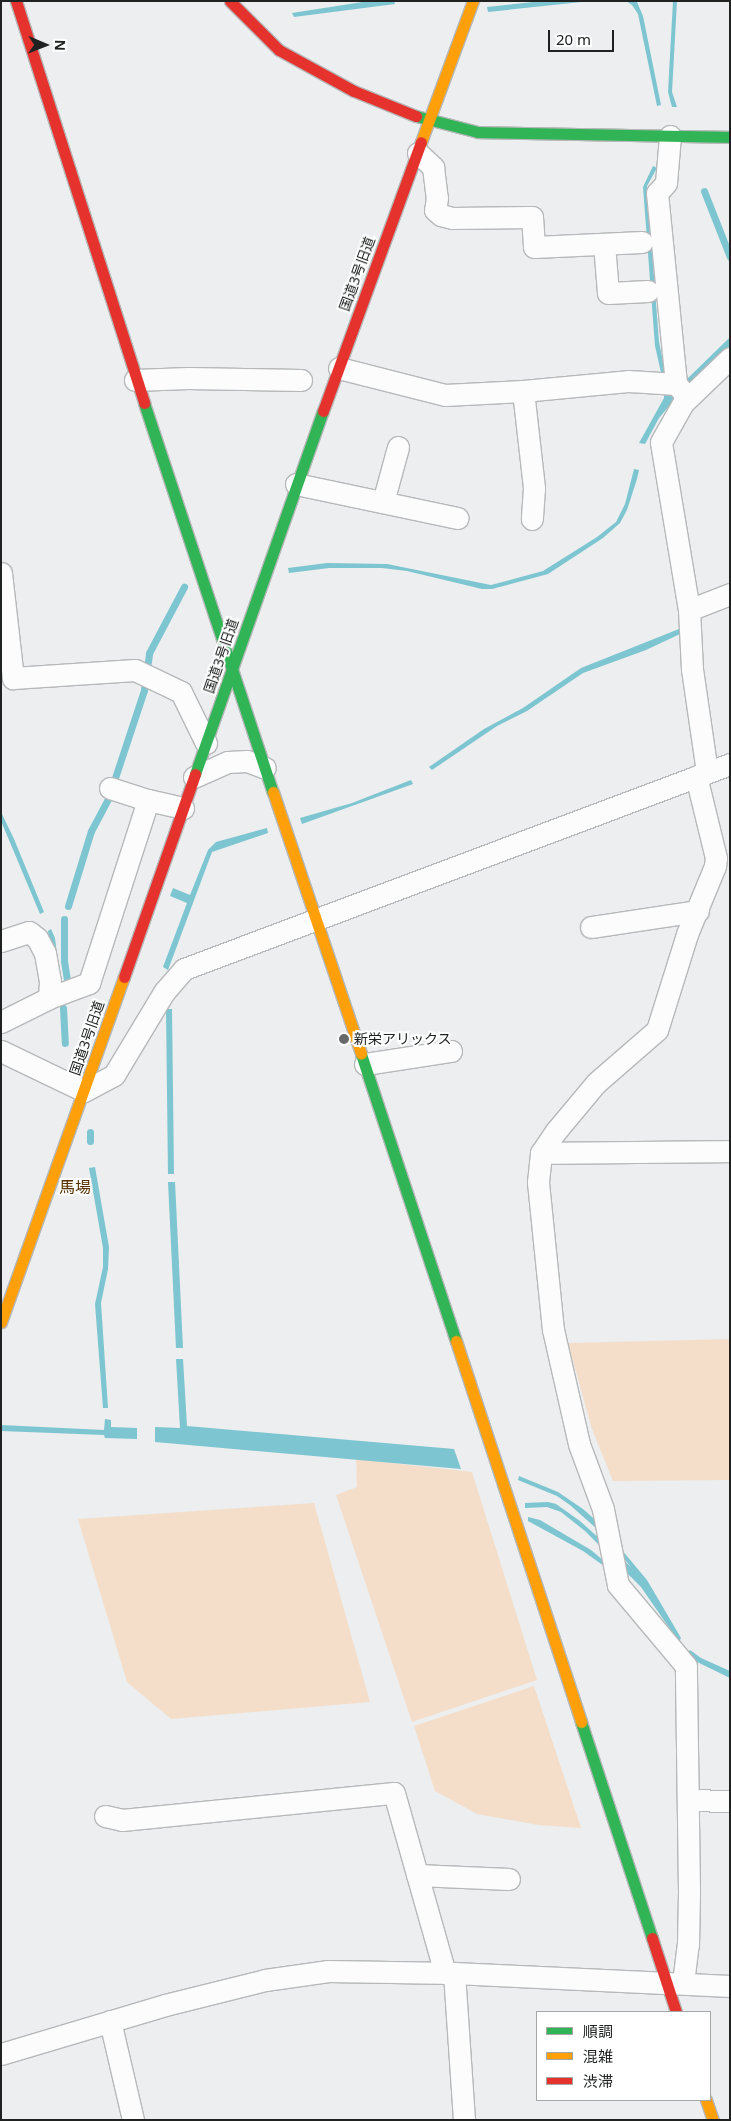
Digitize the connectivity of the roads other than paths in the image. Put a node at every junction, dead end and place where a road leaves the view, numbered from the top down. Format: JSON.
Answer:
{"nodes":[{"id":1,"x":16,"y":1,"type":"edge"},
{"id":2,"x":230,"y":1,"type":"edge"},
{"id":3,"x":473,"y":1,"type":"edge"},
{"id":4,"x":430,"y":121,"type":"junction"},
{"id":5,"x":670,"y":136,"type":"junction"},
{"id":6,"x":730,"y":137,"type":"edge"},
{"id":7,"x":418,"y":153,"type":"junction"},
{"id":8,"x":642,"y":242,"type":"dead end"},
{"id":9,"x":604,"y":244,"type":"junction"},
{"id":10,"x":648,"y":292,"type":"dead end"},
{"id":11,"x":730,"y":358,"type":"edge"},
{"id":12,"x":339,"y":368,"type":"junction"},
{"id":13,"x":135,"y":380,"type":"junction"},
{"id":14,"x":301,"y":380,"type":"dead end"},
{"id":15,"x":523,"y":391,"type":"junction"},
{"id":16,"x":682,"y":391,"type":"junction"},
{"id":17,"x":398,"y":447,"type":"dead end"},
{"id":18,"x":296,"y":484,"type":"junction"},
{"id":19,"x":383,"y":502,"type":"junction"},
{"id":20,"x":457,"y":518,"type":"dead end"},
{"id":21,"x":532,"y":519,"type":"dead end"},
{"id":22,"x":1,"y":573,"type":"edge"},
{"id":23,"x":730,"y":594,"type":"edge"},
{"id":24,"x":688,"y":610,"type":"junction"},
{"id":25,"x":232,"y":669,"type":"junction"},
{"id":26,"x":206,"y":743,"type":"junction"},
{"id":27,"x":730,"y":764,"type":"edge"},
{"id":28,"x":265,"y":768,"type":"junction"},
{"id":29,"x":701,"y":774,"type":"junction"},
{"id":30,"x":194,"y":777,"type":"junction"},
{"id":31,"x":110,"y":788,"type":"dead end"},
{"id":32,"x":148,"y":800,"type":"junction"},
{"id":33,"x":184,"y":808,"type":"junction"},
{"id":34,"x":698,"y":911,"type":"junction"},
{"id":35,"x":316,"y":920,"type":"junction"},
{"id":36,"x":591,"y":927,"type":"dead end"},
{"id":37,"x":1,"y":941,"type":"edge"},
{"id":38,"x":49,"y":998,"type":"junction"},
{"id":39,"x":1,"y":1022,"type":"edge"},
{"id":40,"x":1,"y":1051,"type":"edge"},
{"id":41,"x":451,"y":1051,"type":"dead end"},
{"id":42,"x":365,"y":1064,"type":"junction"},
{"id":43,"x":84,"y":1091,"type":"junction"},
{"id":44,"x":730,"y":1151,"type":"edge"},
{"id":45,"x":541,"y":1153,"type":"junction"},
{"id":46,"x":1,"y":1322,"type":"edge"},
{"id":47,"x":689,"y":1800,"type":"junction"},
{"id":48,"x":730,"y":1801,"type":"edge"},
{"id":49,"x":106,"y":1816,"type":"dead end"},
{"id":50,"x":417,"y":1876,"type":"junction"},
{"id":51,"x":509,"y":1879,"type":"dead end"},
{"id":52,"x":450,"y":1973,"type":"junction"},
{"id":53,"x":675,"y":1982,"type":"junction"},
{"id":54,"x":730,"y":1986,"type":"edge"},
{"id":55,"x":676,"y":2011,"type":"edge"},
{"id":56,"x":110,"y":2021,"type":"junction"},
{"id":57,"x":3,"y":2046,"type":"edge"},
{"id":58,"x":706,"y":2101,"type":"edge"},
{"id":59,"x":133,"y":2120,"type":"edge"},
{"id":60,"x":464,"y":2120,"type":"edge"},
{"id":61,"x":712,"y":2120,"type":"edge"}],
"edges":[{"from":1,"to":13,"type":"street"},
{"from":2,"to":4,"type":"street"},
{"from":3,"to":4,"type":"street","name":"国道3号旧道"},
{"from":4,"to":5,"type":"street"},
{"from":4,"to":7,"type":"street","name":"国道3号旧道"},
{"from":5,"to":6,"type":"street"},
{"from":5,"to":16,"type":"street"},
{"from":7,"to":9,"type":"street"},
{"from":7,"to":12,"type":"street","name":"国道3号旧道"},
{"from":8,"to":9,"type":"street"},
{"from":9,"to":10,"type":"street"},
{"from":11,"to":16,"type":"street"},
{"from":12,"to":15,"type":"street"},
{"from":12,"to":18,"type":"street","name":"国道3号旧道"},
{"from":13,"to":14,"type":"street"},
{"from":13,"to":25,"type":"street"},
{"from":15,"to":16,"type":"street"},
{"from":15,"to":21,"type":"street"},
{"from":16,"to":24,"type":"street"},
{"from":17,"to":19,"type":"street"},
{"from":18,"to":19,"type":"street"},
{"from":18,"to":25,"type":"street","name":"国道3号旧道"},
{"from":19,"to":20,"type":"street"},
{"from":22,"to":26,"type":"street"},
{"from":23,"to":24,"type":"street"},
{"from":24,"to":29,"type":"street"},
{"from":25,"to":26,"type":"street","name":"国道3号旧道"},
{"from":25,"to":28,"type":"street"},
{"from":26,"to":30,"type":"street","name":"国道3号旧道"},
{"from":27,"to":29,"type":"street"},
{"from":28,"to":30,"type":"street"},
{"from":28,"to":35,"type":"street"},
{"from":29,"to":34,"type":"street"},
{"from":29,"to":35,"type":"street"},
{"from":30,"to":33,"type":"street","name":"国道3号旧道"},
{"from":31,"to":32,"type":"street"},
{"from":32,"to":33,"type":"street"},
{"from":32,"to":38,"type":"street"},
{"from":33,"to":43,"type":"street","name":"国道3号旧道"},
{"from":34,"to":36,"type":"street"},
{"from":34,"to":45,"type":"street"},
{"from":35,"to":42,"type":"street"},
{"from":35,"to":43,"type":"street"},
{"from":37,"to":38,"type":"street"},
{"from":38,"to":39,"type":"street"},
{"from":40,"to":43,"type":"street"},
{"from":41,"to":42,"type":"street"},
{"from":42,"to":53,"type":"street"},
{"from":43,"to":46,"type":"street","name":"国道3号旧道"},
{"from":44,"to":45,"type":"street"},
{"from":45,"to":47,"type":"street"},
{"from":47,"to":48,"type":"street"},
{"from":47,"to":53,"type":"street"},
{"from":49,"to":50,"type":"street"},
{"from":50,"to":51,"type":"street"},
{"from":50,"to":52,"type":"street"},
{"from":52,"to":53,"type":"street"},
{"from":52,"to":56,"type":"street"},
{"from":52,"to":60,"type":"street"},
{"from":53,"to":54,"type":"street"},
{"from":53,"to":55,"type":"street"},
{"from":56,"to":57,"type":"street"},
{"from":56,"to":59,"type":"street"},
{"from":58,"to":61,"type":"street"}]}
